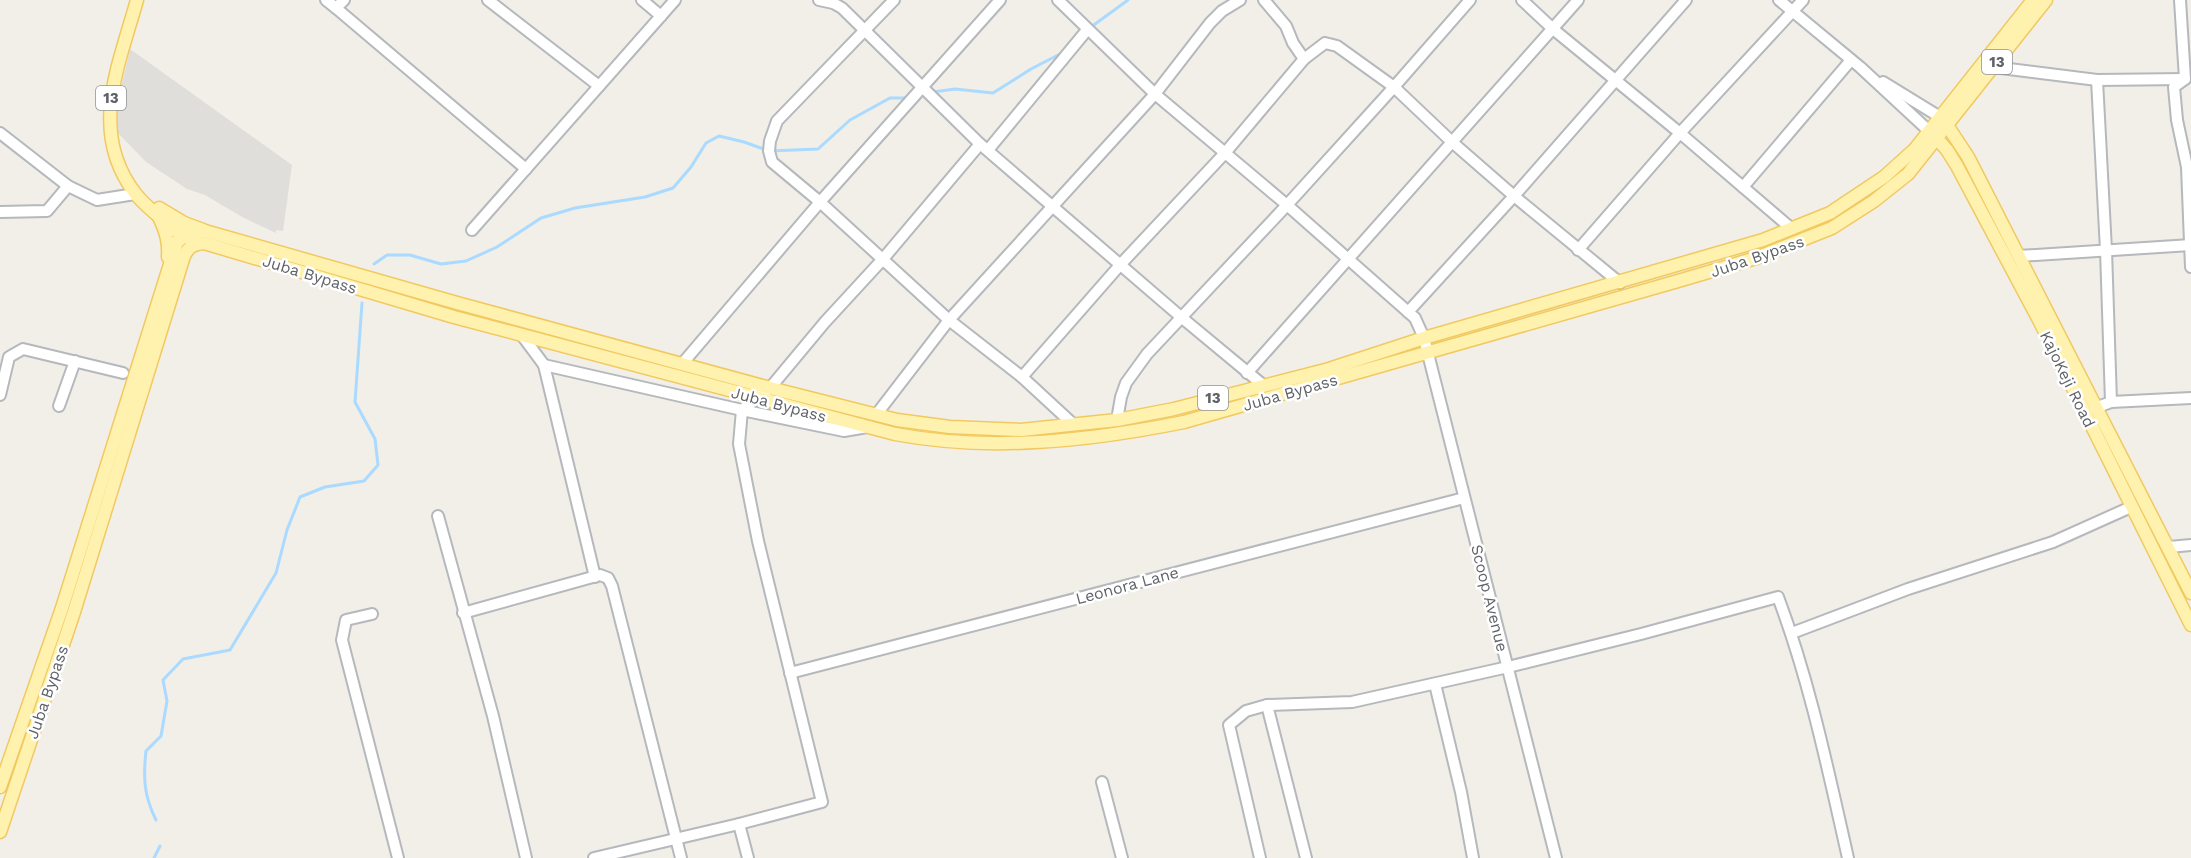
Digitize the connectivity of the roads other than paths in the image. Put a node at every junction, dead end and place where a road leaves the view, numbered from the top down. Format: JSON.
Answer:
{"nodes":[{"id":1,"x":137,"y":0,"type":"edge"},
{"id":2,"x":326,"y":0,"type":"edge"},
{"id":3,"x":488,"y":0,"type":"edge"},
{"id":4,"x":642,"y":0,"type":"edge"},
{"id":5,"x":675,"y":0,"type":"edge"},
{"id":6,"x":819,"y":0,"type":"edge"},
{"id":7,"x":894,"y":0,"type":"edge"},
{"id":8,"x":1000,"y":0,"type":"edge"},
{"id":9,"x":1058,"y":0,"type":"edge"},
{"id":10,"x":1240,"y":0,"type":"edge"},
{"id":11,"x":1264,"y":0,"type":"edge"},
{"id":12,"x":1470,"y":0,"type":"edge"},
{"id":13,"x":1522,"y":0,"type":"edge"},
{"id":14,"x":1578,"y":0,"type":"edge"},
{"id":15,"x":1686,"y":0,"type":"edge"},
{"id":16,"x":1779,"y":0,"type":"edge"},
{"id":17,"x":1803,"y":0,"type":"edge"},
{"id":18,"x":2046,"y":0,"type":"edge"},
{"id":19,"x":2180,"y":0,"type":"edge"},
{"id":20,"x":340,"y":4,"type":"edge"},
{"id":21,"x":2030,"y":4,"type":"edge"},
{"id":22,"x":1793,"y":12,"type":"junction"},
{"id":23,"x":661,"y":16,"type":"junction"},
{"id":24,"x":1553,"y":29,"type":"junction"},
{"id":25,"x":1088,"y":30,"type":"junction"},
{"id":26,"x":866,"y":32,"type":"junction"},
{"id":27,"x":1304,"y":59,"type":"junction"},
{"id":28,"x":1855,"y":64,"type":"junction"},
{"id":29,"x":1993,"y":67,"type":"junction"},
{"id":30,"x":2188,"y":79,"type":"edge"},
{"id":31,"x":2097,"y":80,"type":"junction"},
{"id":32,"x":1615,"y":81,"type":"junction"},
{"id":33,"x":598,"y":86,"type":"junction"},
{"id":34,"x":1394,"y":87,"type":"junction"},
{"id":35,"x":922,"y":88,"type":"junction"},
{"id":36,"x":1155,"y":94,"type":"junction"},
{"id":37,"x":1944,"y":121,"type":"junction"},
{"id":38,"x":0,"y":133,"type":"edge"},
{"id":39,"x":1680,"y":133,"type":"junction"},
{"id":40,"x":1933,"y":135,"type":"junction"},
{"id":41,"x":1452,"y":142,"type":"junction"},
{"id":42,"x":984,"y":147,"type":"junction"},
{"id":43,"x":1225,"y":153,"type":"junction"},
{"id":44,"x":526,"y":169,"type":"junction"},
{"id":45,"x":68,"y":186,"type":"junction"},
{"id":46,"x":1743,"y":187,"type":"junction"},
{"id":47,"x":135,"y":194,"type":"junction"},
{"id":48,"x":1514,"y":196,"type":"junction"},
{"id":49,"x":820,"y":202,"type":"junction"},
{"id":50,"x":1287,"y":205,"type":"junction"},
{"id":51,"x":1052,"y":206,"type":"junction"},
{"id":52,"x":0,"y":212,"type":"edge"},
{"id":53,"x":156,"y":213,"type":"junction"},
{"id":54,"x":472,"y":230,"type":"dead end"},
{"id":55,"x":1792,"y":230,"type":"junction"},
{"id":56,"x":182,"y":236,"type":"junction"},
{"id":57,"x":205,"y":237,"type":"junction"},
{"id":58,"x":2191,"y":245,"type":"edge"},
{"id":59,"x":1578,"y":250,"type":"junction"},
{"id":60,"x":2106,"y":250,"type":"junction"},
{"id":61,"x":2019,"y":256,"type":"junction"},
{"id":62,"x":883,"y":259,"type":"junction"},
{"id":63,"x":1347,"y":259,"type":"junction"},
{"id":64,"x":1120,"y":265,"type":"junction"},
{"id":65,"x":2191,"y":267,"type":"edge"},
{"id":66,"x":166,"y":278,"type":"junction"},
{"id":67,"x":1620,"y":283,"type":"junction"},
{"id":68,"x":1408,"y":312,"type":"junction"},
{"id":69,"x":1181,"y":317,"type":"junction"},
{"id":70,"x":949,"y":320,"type":"junction"},
{"id":71,"x":521,"y":334,"type":"junction"},
{"id":72,"x":1424,"y":338,"type":"junction"},
{"id":73,"x":1428,"y":354,"type":"junction"},
{"id":74,"x":75,"y":361,"type":"junction"},
{"id":75,"x":682,"y":364,"type":"junction"},
{"id":76,"x":544,"y":365,"type":"junction"},
{"id":77,"x":123,"y":373,"type":"dead end"},
{"id":78,"x":1247,"y":373,"type":"junction"},
{"id":79,"x":1022,"y":377,"type":"junction"},
{"id":80,"x":1263,"y":385,"type":"junction"},
{"id":81,"x":770,"y":388,"type":"junction"},
{"id":82,"x":0,"y":395,"type":"edge"},
{"id":83,"x":758,"y":398,"type":"junction"},
{"id":84,"x":2191,"y":398,"type":"edge"},
{"id":85,"x":2111,"y":402,"type":"junction"},
{"id":86,"x":59,"y":406,"type":"dead end"},
{"id":87,"x":2095,"y":408,"type":"junction"},
{"id":88,"x":742,"y":410,"type":"junction"},
{"id":89,"x":876,"y":415,"type":"junction"},
{"id":90,"x":1117,"y":420,"type":"junction"},
{"id":91,"x":1074,"y":425,"type":"junction"},
{"id":92,"x":867,"y":427,"type":"junction"},
{"id":93,"x":1464,"y":498,"type":"junction"},
{"id":94,"x":2131,"y":507,"type":"junction"},
{"id":95,"x":438,"y":516,"type":"dead end"},
{"id":96,"x":2191,"y":545,"type":"edge"},
{"id":97,"x":2169,"y":547,"type":"junction"},
{"id":98,"x":595,"y":577,"type":"junction"},
{"id":99,"x":2191,"y":593,"type":"edge"},
{"id":100,"x":463,"y":613,"type":"junction"},
{"id":101,"x":372,"y":614,"type":"dead end"},
{"id":102,"x":2191,"y":625,"type":"edge"},
{"id":103,"x":1792,"y":633,"type":"junction"},
{"id":104,"x":1508,"y":667,"type":"junction"},
{"id":105,"x":790,"y":673,"type":"junction"},
{"id":106,"x":1435,"y":684,"type":"junction"},
{"id":107,"x":1267,"y":705,"type":"junction"},
{"id":108,"x":1102,"y":782,"type":"dead end"},
{"id":109,"x":0,"y":787,"type":"edge"},
{"id":110,"x":739,"y":824,"type":"junction"},
{"id":111,"x":0,"y":832,"type":"edge"},
{"id":112,"x":677,"y":838,"type":"junction"},
{"id":113,"x":609,"y":856,"type":"edge"},
{"id":114,"x":398,"y":858,"type":"edge"},
{"id":115,"x":526,"y":858,"type":"edge"},
{"id":116,"x":594,"y":858,"type":"edge"},
{"id":117,"x":681,"y":858,"type":"edge"},
{"id":118,"x":748,"y":858,"type":"edge"},
{"id":119,"x":1122,"y":858,"type":"edge"},
{"id":120,"x":1260,"y":858,"type":"edge"},
{"id":121,"x":1306,"y":858,"type":"edge"},
{"id":122,"x":1473,"y":858,"type":"edge"},
{"id":123,"x":1556,"y":858,"type":"edge"},
{"id":124,"x":1848,"y":858,"type":"edge"}],
"edges":[{"from":1,"to":47,"type":"main road","number":"13"},
{"from":2,"to":20,"type":"street"},
{"from":3,"to":33,"type":"street"},
{"from":4,"to":23,"type":"street"},
{"from":5,"to":23,"type":"street"},
{"from":6,"to":26,"type":"street"},
{"from":7,"to":26,"type":"street"},
{"from":8,"to":35,"type":"street"},
{"from":9,"to":25,"type":"street","name":"Scoop Avenue"},
{"from":10,"to":36,"type":"street"},
{"from":11,"to":27,"type":"street"},
{"from":12,"to":34,"type":"street"},
{"from":13,"to":24,"type":"street"},
{"from":14,"to":24,"type":"street"},
{"from":15,"to":32,"type":"street"},
{"from":16,"to":22,"type":"street"},
{"from":17,"to":22,"type":"street"},
{"from":18,"to":21,"type":"main road","number":"13"},
{"from":19,"to":30,"type":"street"},
{"from":20,"to":44,"type":"street"},
{"from":21,"to":29,"type":"main road","number":"13"},
{"from":21,"to":37,"type":"main road","number":"13"},
{"from":22,"to":28,"type":"street"},
{"from":22,"to":39,"type":"street"},
{"from":23,"to":33,"type":"street"},
{"from":24,"to":32,"type":"street"},
{"from":24,"to":41,"type":"street"},
{"from":25,"to":36,"type":"street","name":"Scoop Avenue"},
{"from":25,"to":42,"type":"street"},
{"from":26,"to":35,"type":"street"},
{"from":26,"to":49,"type":"street"},
{"from":27,"to":34,"type":"street"},
{"from":27,"to":43,"type":"street"},
{"from":28,"to":37,"type":"street"},
{"from":28,"to":40,"type":"street"},
{"from":28,"to":46,"type":"street"},
{"from":29,"to":31,"type":"street"},
{"from":29,"to":37,"type":"main road","number":"13"},
{"from":30,"to":31,"type":"street"},
{"from":30,"to":58,"type":"street"},
{"from":31,"to":60,"type":"street"},
{"from":32,"to":39,"type":"street"},
{"from":32,"to":48,"type":"street"},
{"from":33,"to":44,"type":"street"},
{"from":34,"to":41,"type":"street"},
{"from":34,"to":50,"type":"street"},
{"from":35,"to":42,"type":"street"},
{"from":35,"to":49,"type":"street"},
{"from":36,"to":43,"type":"street","name":"Scoop Avenue"},
{"from":36,"to":51,"type":"street"},
{"from":37,"to":40,"type":"main road"},
{"from":37,"to":61,"type":"main road","name":"KajoKeji Road"},
{"from":38,"to":45,"type":"street"},
{"from":39,"to":46,"type":"street"},
{"from":39,"to":59,"type":"street"},
{"from":40,"to":55,"type":"main road","name":"Juba Bypass","number":"13"},
{"from":40,"to":73,"type":"main road","name":"Juba Bypass"},
{"from":40,"to":94,"type":"main road","name":"KajoKeji Road"},
{"from":41,"to":48,"type":"street"},
{"from":41,"to":63,"type":"street"},
{"from":42,"to":51,"type":"street"},
{"from":42,"to":62,"type":"street"},
{"from":43,"to":50,"type":"street","name":"Scoop Avenue"},
{"from":43,"to":64,"type":"street"},
{"from":44,"to":54,"type":"street"},
{"from":45,"to":47,"type":"street"},
{"from":45,"to":52,"type":"street"},
{"from":46,"to":55,"type":"street"},
{"from":47,"to":53,"type":"main road"},
{"from":47,"to":57,"type":"main road"},
{"from":48,"to":59,"type":"street"},
{"from":48,"to":68,"type":"street"},
{"from":49,"to":62,"type":"street"},
{"from":49,"to":75,"type":"street"},
{"from":50,"to":63,"type":"street","name":"Scoop Avenue"},
{"from":50,"to":69,"type":"street"},
{"from":51,"to":64,"type":"street"},
{"from":51,"to":70,"type":"street"},
{"from":53,"to":56,"type":"main road"},
{"from":53,"to":66,"type":"main road"},
{"from":55,"to":67,"type":"main road","name":"Juba Bypass","number":"13"},
{"from":56,"to":57,"type":"main road"},
{"from":56,"to":66,"type":"main road","name":"Juba Bypass"},
{"from":57,"to":71,"type":"main road","name":"Juba Bypass"},
{"from":57,"to":75,"type":"main road","name":"Juba Bypass","number":"13"},
{"from":57,"to":111,"type":"main road","name":"Juba Bypass"},
{"from":58,"to":60,"type":"street"},
{"from":58,"to":65,"type":"street"},
{"from":59,"to":67,"type":"street"},
{"from":60,"to":61,"type":"street"},
{"from":60,"to":85,"type":"street"},
{"from":61,"to":87,"type":"main road","name":"KajoKeji Road"},
{"from":62,"to":70,"type":"street"},
{"from":62,"to":81,"type":"street"},
{"from":63,"to":68,"type":"street","name":"Scoop Avenue"},
{"from":63,"to":78,"type":"street"},
{"from":64,"to":69,"type":"street"},
{"from":64,"to":79,"type":"street"},
{"from":66,"to":109,"type":"main road","name":"Juba Bypass"},
{"from":67,"to":72,"type":"main road","name":"Juba Bypass","number":"13"},
{"from":68,"to":72,"type":"street","name":"Scoop Avenue"},
{"from":69,"to":78,"type":"street"},
{"from":69,"to":90,"type":"street"},
{"from":70,"to":79,"type":"street"},
{"from":70,"to":89,"type":"street"},
{"from":71,"to":76,"type":"street"},
{"from":71,"to":83,"type":"main road","name":"Juba Bypass"},
{"from":72,"to":73,"type":"street","name":"Scoop Avenue"},
{"from":72,"to":80,"type":"main road","name":"Juba Bypass","number":"13"},
{"from":73,"to":92,"type":"main road","name":"Juba Bypass"},
{"from":73,"to":93,"type":"street","name":"Scoop Avenue"},
{"from":74,"to":77,"type":"street"},
{"from":74,"to":82,"type":"street"},
{"from":74,"to":86,"type":"street"},
{"from":75,"to":81,"type":"main road","name":"Juba Bypass","number":"13"},
{"from":76,"to":88,"type":"street"},
{"from":76,"to":98,"type":"street"},
{"from":78,"to":80,"type":"street"},
{"from":79,"to":91,"type":"street"},
{"from":80,"to":90,"type":"main road","name":"Juba Bypass","number":"13"},
{"from":81,"to":83,"type":"street"},
{"from":81,"to":89,"type":"main road","name":"Juba Bypass","number":"13"},
{"from":83,"to":88,"type":"street"},
{"from":83,"to":92,"type":"main road","name":"Juba Bypass"},
{"from":84,"to":85,"type":"street"},
{"from":85,"to":87,"type":"street"},
{"from":87,"to":97,"type":"main road","name":"KajoKeji Road"},
{"from":88,"to":92,"type":"street"},
{"from":88,"to":105,"type":"street"},
{"from":89,"to":91,"type":"main road","name":"Juba Bypass","number":"13"},
{"from":90,"to":91,"type":"main road","name":"Juba Bypass","number":"13"},
{"from":93,"to":104,"type":"street","name":"Scoop Avenue"},
{"from":93,"to":105,"type":"street","name":"Leonora Lane"},
{"from":94,"to":102,"type":"main road","name":"KajoKeji Road"},
{"from":94,"to":103,"type":"street"},
{"from":95,"to":100,"type":"street"},
{"from":96,"to":97,"type":"street"},
{"from":97,"to":99,"type":"main road","name":"KajoKeji Road"},
{"from":98,"to":100,"type":"street"},
{"from":98,"to":112,"type":"street"},
{"from":100,"to":115,"type":"street"},
{"from":101,"to":114,"type":"street"},
{"from":103,"to":104,"type":"street"},
{"from":103,"to":124,"type":"street"},
{"from":104,"to":106,"type":"street"},
{"from":104,"to":123,"type":"street","name":"Scoop Avenue"},
{"from":105,"to":110,"type":"street"},
{"from":106,"to":107,"type":"street"},
{"from":106,"to":122,"type":"street"},
{"from":107,"to":120,"type":"street"},
{"from":107,"to":121,"type":"street"},
{"from":108,"to":119,"type":"street"},
{"from":110,"to":112,"type":"street"},
{"from":110,"to":118,"type":"street"},
{"from":112,"to":113,"type":"street"},
{"from":112,"to":117,"type":"street"},
{"from":113,"to":116,"type":"street"}]}
